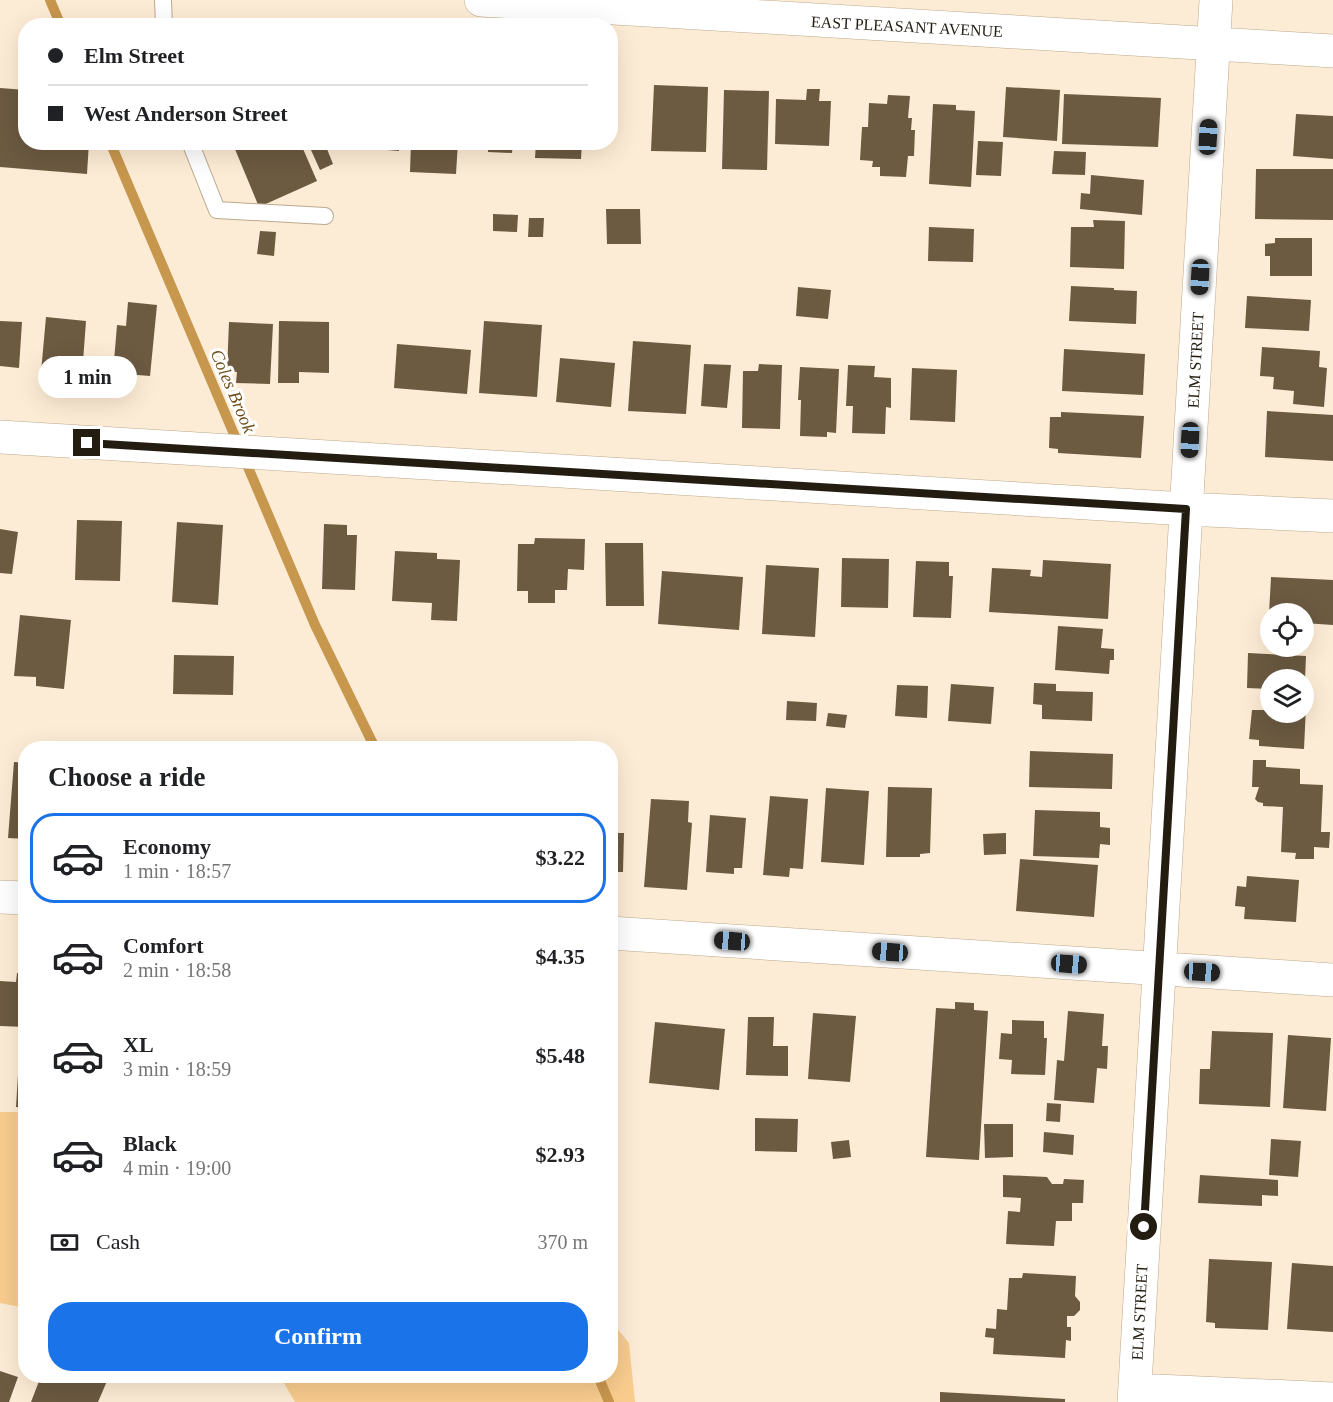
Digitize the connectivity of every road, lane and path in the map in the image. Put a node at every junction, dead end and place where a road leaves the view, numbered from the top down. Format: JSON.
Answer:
{"nodes":[{"id":1,"x":164,"y":0,"type":"edge"},
{"id":2,"x":481,"y":0,"type":"edge"},
{"id":3,"x":1216,"y":0,"type":"edge"},
{"id":4,"x":164,"y":18,"type":"edge"},
{"id":5,"x":1214,"y":44,"type":"junction"},
{"id":6,"x":1333,"y":51,"type":"edge"},
{"id":7,"x":193,"y":150,"type":"edge"},
{"id":8,"x":325,"y":216,"type":"dead end"},
{"id":9,"x":0,"y":437,"type":"edge"},
{"id":10,"x":1186,"y":509,"type":"junction"},
{"id":11,"x":1333,"y":516,"type":"edge"},
{"id":12,"x":0,"y":897,"type":"edge"},
{"id":13,"x":18,"y":898,"type":"edge"},
{"id":14,"x":618,"y":934,"type":"edge"},
{"id":15,"x":1159,"y":970,"type":"junction"},
{"id":16,"x":1333,"y":980,"type":"edge"},
{"id":17,"x":1134,"y":1396,"type":"edge"},
{"id":18,"x":1333,"y":1399,"type":"edge"}],
"edges":[{"from":1,"to":4,"type":"lane"},
{"from":2,"to":5,"type":"street","name":"EAST PLEASANT AVENUE"},
{"from":3,"to":5,"type":"street","name":"ELM STREET"},
{"from":5,"to":6,"type":"street","name":"EAST PLEASANT AVENUE"},
{"from":5,"to":10,"type":"street","name":"ELM STREET"},
{"from":7,"to":8,"type":"lane"},
{"from":9,"to":10,"type":"street"},
{"from":10,"to":11,"type":"street"},
{"from":10,"to":15,"type":"street","name":"ELM STREET"},
{"from":12,"to":13,"type":"street"},
{"from":14,"to":15,"type":"street"},
{"from":15,"to":16,"type":"street"},
{"from":15,"to":17,"type":"street","name":"ELM STREET"},
{"from":17,"to":18,"type":"street"}]}
